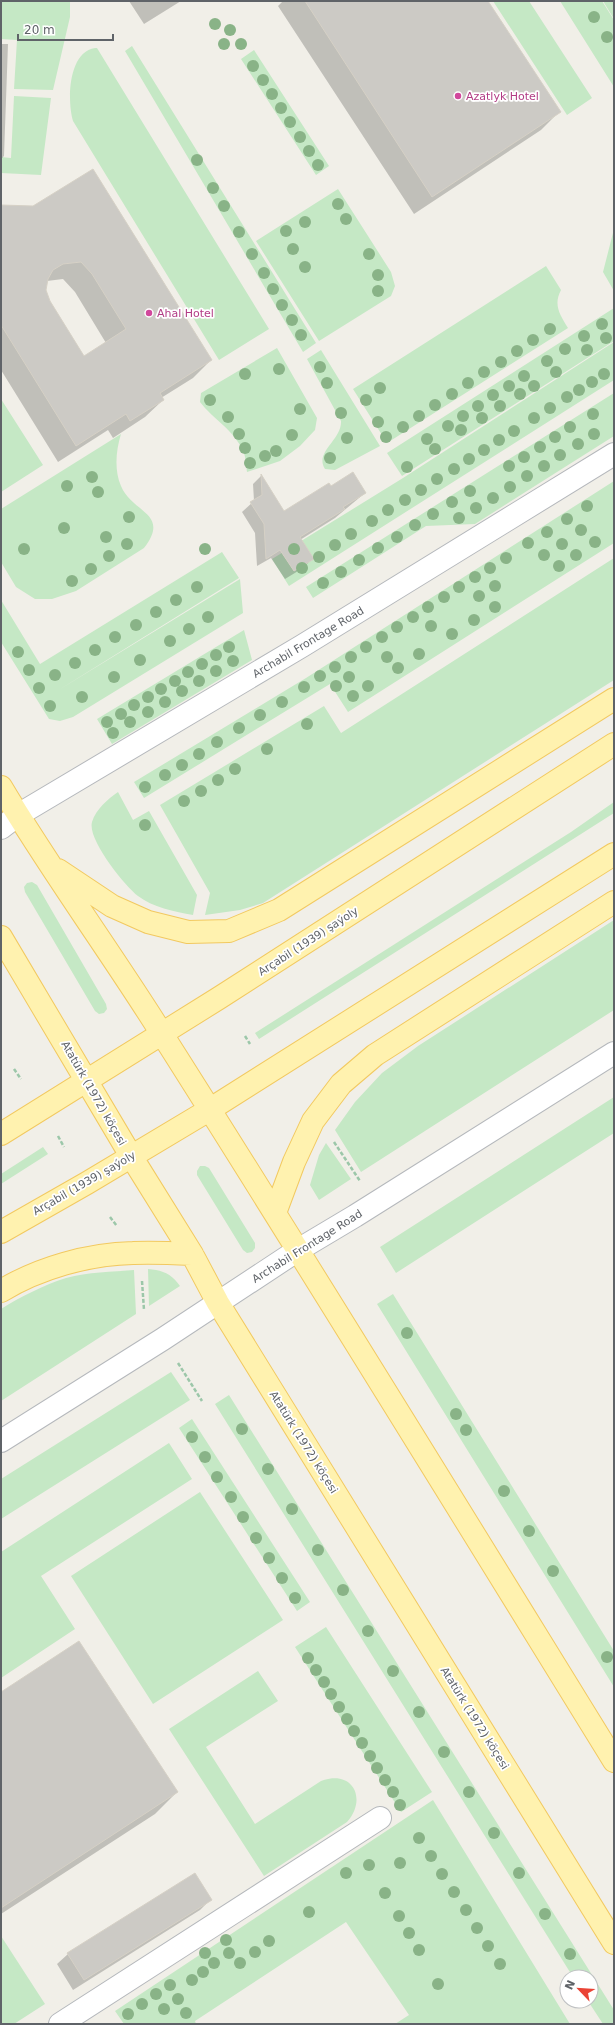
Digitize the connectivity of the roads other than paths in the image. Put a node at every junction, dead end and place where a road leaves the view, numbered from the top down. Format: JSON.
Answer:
{"nodes":[{"id":1,"x":614,"y":454,"type":"edge"},
{"id":2,"x":614,"y":699,"type":"edge"},
{"id":3,"x":614,"y":744,"type":"edge"},
{"id":4,"x":1,"y":787,"type":"edge"},
{"id":5,"x":10,"y":822,"type":"edge"},
{"id":6,"x":614,"y":854,"type":"edge"},
{"id":7,"x":50,"y":864,"type":"junction"},
{"id":8,"x":614,"y":902,"type":"edge"},
{"id":9,"x":1,"y":937,"type":"edge"},
{"id":10,"x":162,"y":1033,"type":"junction"},
{"id":11,"x":614,"y":1053,"type":"edge"},
{"id":12,"x":87,"y":1079,"type":"junction"},
{"id":13,"x":209,"y":1110,"type":"junction"},
{"id":14,"x":1,"y":1134,"type":"edge"},
{"id":15,"x":130,"y":1156,"type":"junction"},
{"id":16,"x":275,"y":1213,"type":"junction"},
{"id":17,"x":1,"y":1232,"type":"edge"},
{"id":18,"x":298,"y":1250,"type":"junction"},
{"id":19,"x":192,"y":1254,"type":"junction"},
{"id":20,"x":1,"y":1292,"type":"edge"},
{"id":21,"x":218,"y":1303,"type":"junction"},
{"id":22,"x":1,"y":1441,"type":"edge"},
{"id":23,"x":614,"y":1761,"type":"edge"},
{"id":24,"x":380,"y":1818,"type":"dead end"},
{"id":25,"x":614,"y":1944,"type":"edge"},
{"id":26,"x":60,"y":2024,"type":"edge"}],
"edges":[{"from":1,"to":5,"type":"street","name":"Archabil Frontage Road"},
{"from":2,"to":7,"type":"main road"},
{"from":3,"to":10,"type":"main road","name":"Arçabil (1939) şaýoly"},
{"from":4,"to":5,"type":"main road"},
{"from":5,"to":7,"type":"main road"},
{"from":6,"to":13,"type":"main road","name":"Arçabil (1939) şaýoly"},
{"from":7,"to":10,"type":"main road"},
{"from":8,"to":16,"type":"main road"},
{"from":9,"to":12,"type":"main road","name":"Atatürk (1972) köçesi"},
{"from":10,"to":12,"type":"main road","name":"Arçabil (1939) şaýoly"},
{"from":10,"to":13,"type":"main road"},
{"from":11,"to":18,"type":"street","name":"Archabil Frontage Road"},
{"from":12,"to":14,"type":"main road","name":"Arçabil (1939) şaýoly"},
{"from":12,"to":15,"type":"main road","name":"Atatürk (1972) köçesi"},
{"from":13,"to":15,"type":"main road","name":"Arçabil (1939) şaýoly"},
{"from":13,"to":16,"type":"main road"},
{"from":15,"to":17,"type":"main road","name":"Arçabil (1939) şaýoly"},
{"from":15,"to":19,"type":"main road","name":"Atatürk (1972) köçesi"},
{"from":16,"to":18,"type":"main road"},
{"from":18,"to":21,"type":"street","name":"Archabil Frontage Road"},
{"from":18,"to":23,"type":"main road"},
{"from":19,"to":20,"type":"main road"},
{"from":19,"to":21,"type":"main road","name":"Atatürk (1972) köçesi"},
{"from":21,"to":22,"type":"street","name":"Archabil Frontage Road"},
{"from":21,"to":25,"type":"main road","name":"Atatürk (1972) köçesi"},
{"from":24,"to":26,"type":"street"}]}
